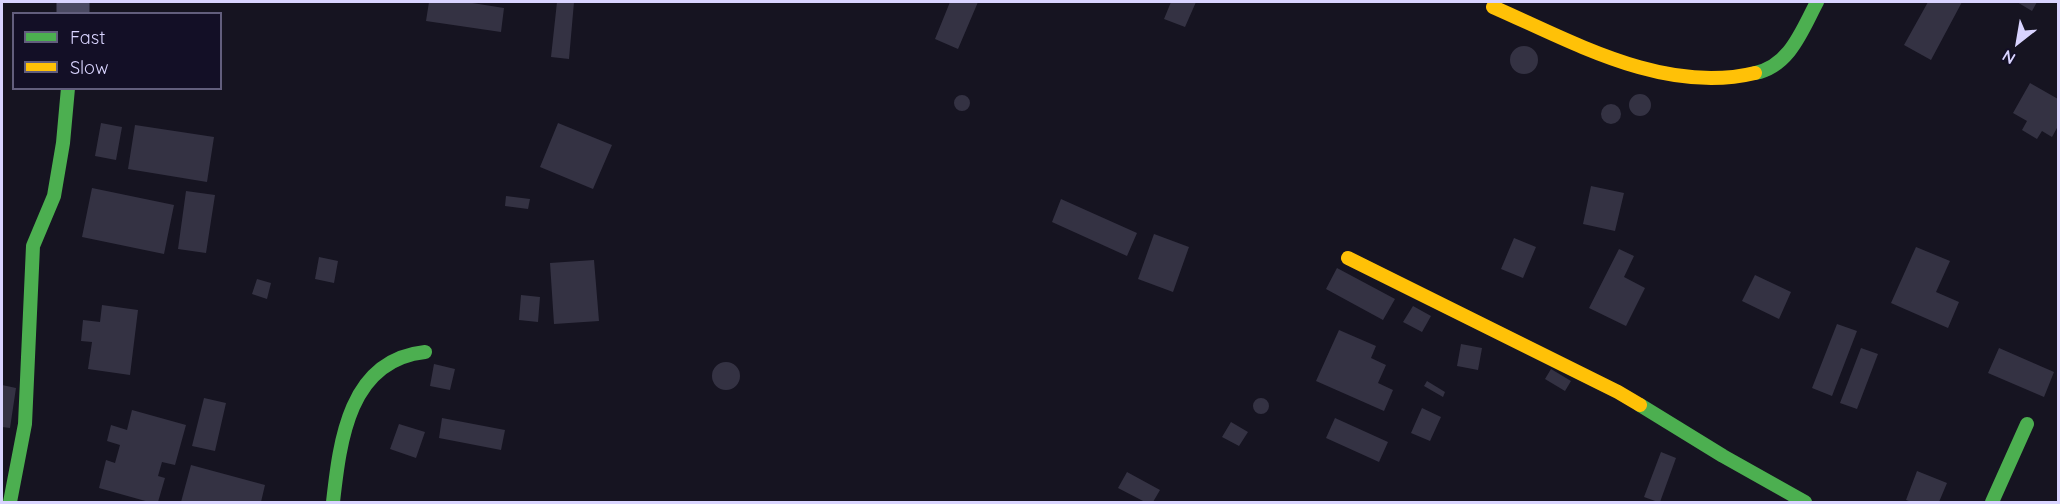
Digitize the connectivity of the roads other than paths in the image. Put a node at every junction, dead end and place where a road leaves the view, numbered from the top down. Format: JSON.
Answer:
{"nodes":[{"id":1,"x":1816,"y":2,"type":"edge"},
{"id":2,"x":1493,"y":7,"type":"dead end"},
{"id":3,"x":68,"y":90,"type":"edge"},
{"id":4,"x":1348,"y":258,"type":"dead end"},
{"id":5,"x":425,"y":352,"type":"dead end"},
{"id":6,"x":2027,"y":423,"type":"dead end"},
{"id":7,"x":10,"y":502,"type":"edge"},
{"id":8,"x":333,"y":502,"type":"edge"},
{"id":9,"x":1805,"y":502,"type":"edge"},
{"id":10,"x":1992,"y":502,"type":"edge"}],
"edges":[{"from":1,"to":2,"type":"street"},
{"from":3,"to":7,"type":"street"},
{"from":4,"to":9,"type":"street"},
{"from":5,"to":8,"type":"street"},
{"from":6,"to":10,"type":"street"}]}
